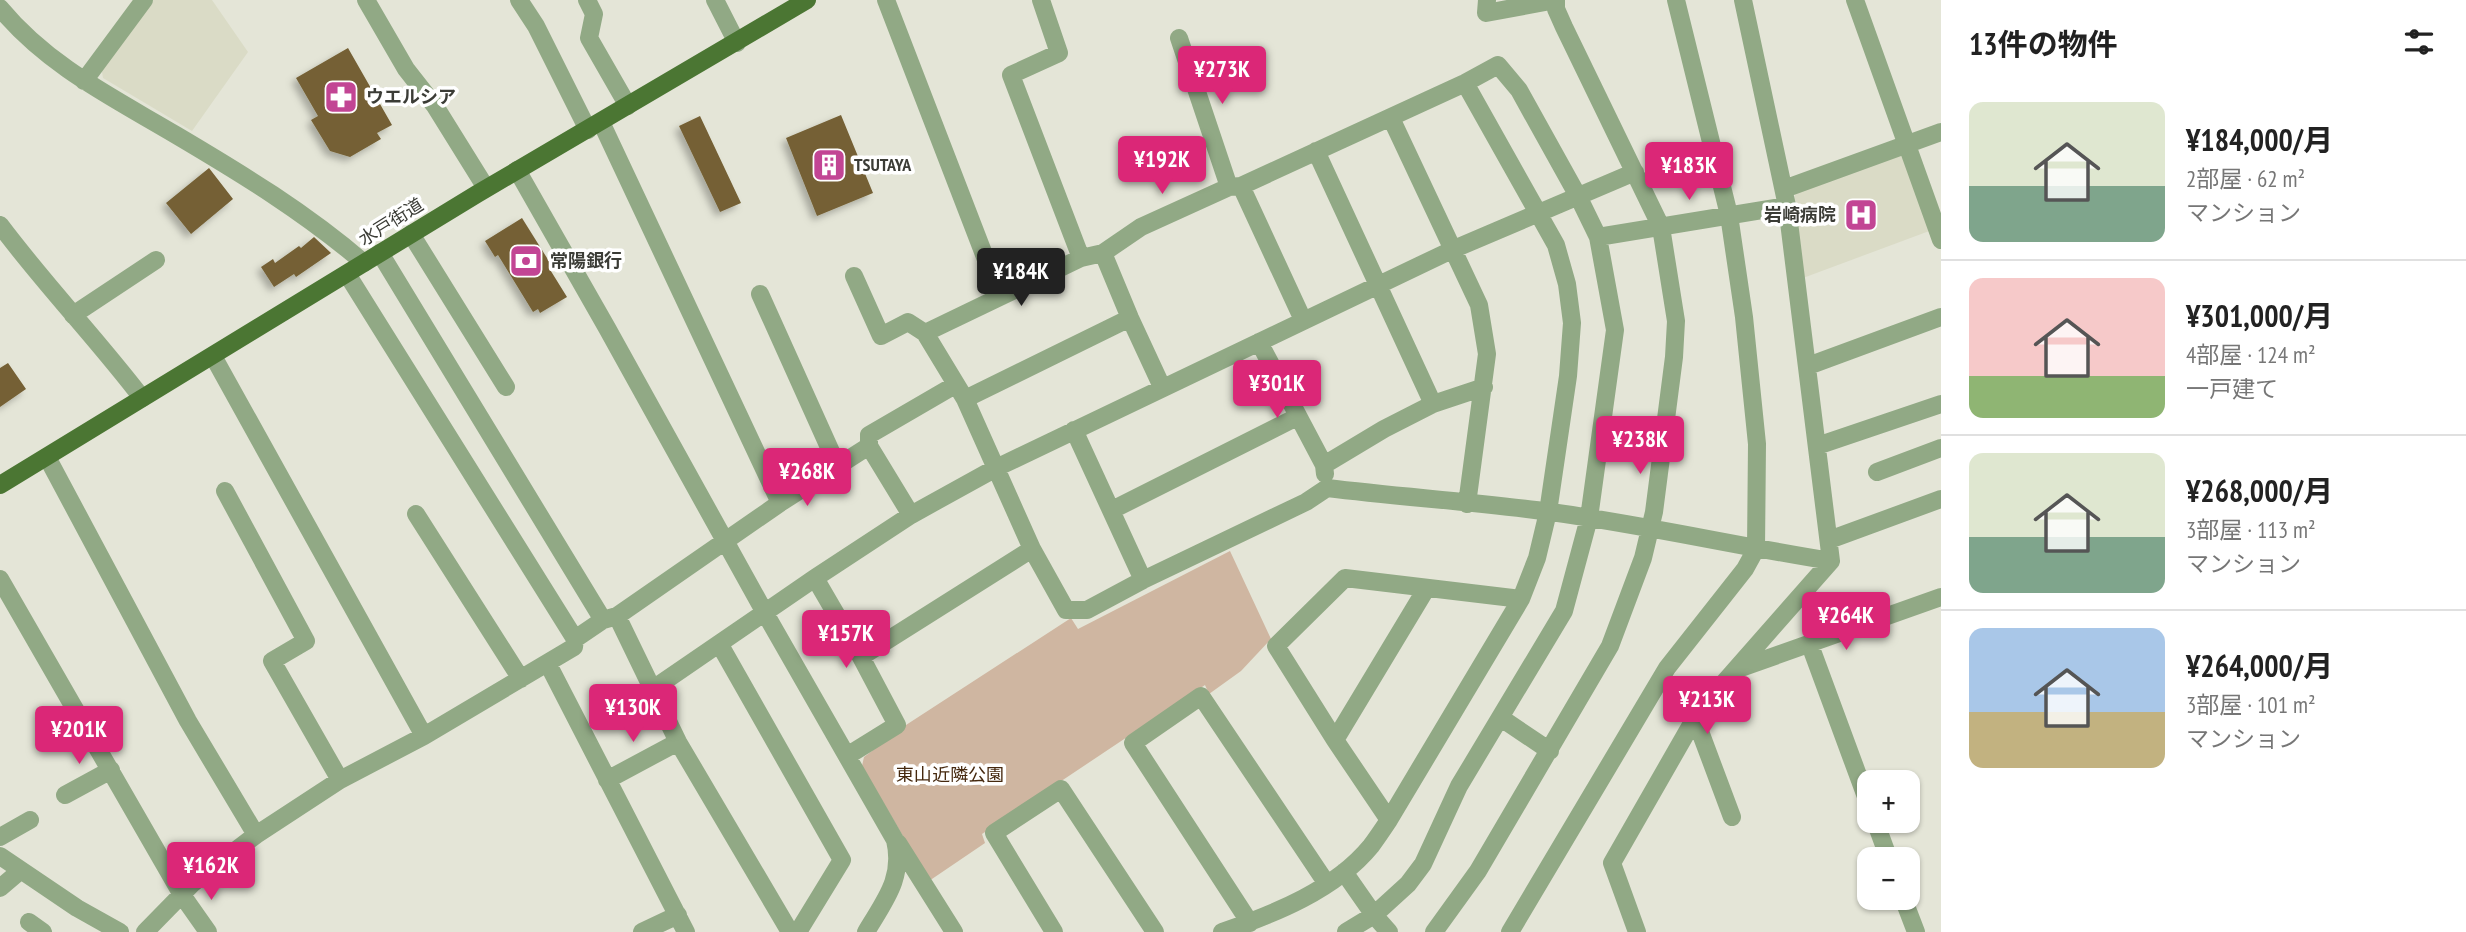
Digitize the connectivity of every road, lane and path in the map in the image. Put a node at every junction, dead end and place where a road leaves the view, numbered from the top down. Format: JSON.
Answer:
{"nodes":[{"id":1,"x":144,"y":0,"type":"edge"},
{"id":2,"x":366,"y":0,"type":"edge"},
{"id":3,"x":519,"y":0,"type":"edge"},
{"id":4,"x":587,"y":0,"type":"edge"},
{"id":5,"x":715,"y":0,"type":"edge"},
{"id":6,"x":807,"y":0,"type":"edge"},
{"id":7,"x":886,"y":0,"type":"edge"},
{"id":8,"x":1041,"y":0,"type":"edge"},
{"id":9,"x":1487,"y":0,"type":"edge"},
{"id":10,"x":1556,"y":0,"type":"edge"},
{"id":11,"x":1676,"y":0,"type":"edge"},
{"id":12,"x":1743,"y":0,"type":"edge"},
{"id":13,"x":1854,"y":0,"type":"edge"},
{"id":14,"x":0,"y":8,"type":"edge"},
{"id":15,"x":1180,"y":38,"type":"dead end"},
{"id":16,"x":737,"y":43,"type":"junction"},
{"id":17,"x":85,"y":81,"type":"junction"},
{"id":18,"x":1465,"y":83,"type":"junction"},
{"id":19,"x":628,"y":106,"type":"junction"},
{"id":20,"x":1391,"y":118,"type":"junction"},
{"id":21,"x":595,"y":126,"type":"junction"},
{"id":22,"x":1941,"y":132,"type":"edge"},
{"id":23,"x":1905,"y":145,"type":"junction"},
{"id":24,"x":1315,"y":152,"type":"junction"},
{"id":25,"x":517,"y":170,"type":"junction"},
{"id":26,"x":1635,"y":172,"type":"junction"},
{"id":27,"x":1235,"y":186,"type":"junction"},
{"id":28,"x":486,"y":188,"type":"junction"},
{"id":29,"x":1786,"y":197,"type":"junction"},
{"id":30,"x":1579,"y":198,"type":"junction"},
{"id":31,"x":1538,"y":215,"type":"junction"},
{"id":32,"x":1729,"y":215,"type":"junction"},
{"id":33,"x":0,"y":225,"type":"edge"},
{"id":34,"x":1661,"y":227,"type":"junction"},
{"id":35,"x":411,"y":234,"type":"junction"},
{"id":36,"x":1598,"y":237,"type":"junction"},
{"id":37,"x":1941,"y":240,"type":"edge"},
{"id":38,"x":1454,"y":249,"type":"junction"},
{"id":39,"x":380,"y":253,"type":"junction"},
{"id":40,"x":1103,"y":253,"type":"junction"},
{"id":41,"x":1080,"y":258,"type":"junction"},
{"id":42,"x":156,"y":260,"type":"dead end"},
{"id":43,"x":364,"y":263,"type":"junction"},
{"id":44,"x":347,"y":274,"type":"junction"},
{"id":45,"x":853,"y":276,"type":"dead end"},
{"id":46,"x":1379,"y":285,"type":"junction"},
{"id":47,"x":760,"y":294,"type":"dead end"},
{"id":48,"x":1000,"y":296,"type":"junction"},
{"id":49,"x":73,"y":315,"type":"junction"},
{"id":50,"x":1941,"y":317,"type":"edge"},
{"id":51,"x":1130,"y":318,"type":"junction"},
{"id":52,"x":1303,"y":320,"type":"junction"},
{"id":53,"x":925,"y":332,"type":"junction"},
{"id":54,"x":1259,"y":342,"type":"junction"},
{"id":55,"x":213,"y":356,"type":"junction"},
{"id":56,"x":1808,"y":366,"type":"junction"},
{"id":57,"x":506,"y":387,"type":"dead end"},
{"id":58,"x":1162,"y":387,"type":"junction"},
{"id":59,"x":1484,"y":387,"type":"junction"},
{"id":60,"x":960,"y":392,"type":"junction"},
{"id":61,"x":142,"y":398,"type":"junction"},
{"id":62,"x":1433,"y":404,"type":"junction"},
{"id":63,"x":1941,"y":404,"type":"edge"},
{"id":64,"x":1297,"y":417,"type":"junction"},
{"id":65,"x":1074,"y":430,"type":"junction"},
{"id":66,"x":869,"y":446,"type":"junction"},
{"id":67,"x":1817,"y":446,"type":"junction"},
{"id":68,"x":1941,"y":448,"type":"edge"},
{"id":69,"x":47,"y":457,"type":"junction"},
{"id":70,"x":837,"y":465,"type":"junction"},
{"id":71,"x":1324,"y":465,"type":"junction"},
{"id":72,"x":996,"y":468,"type":"junction"},
{"id":73,"x":1877,"y":472,"type":"dead end"},
{"id":74,"x":0,"y":485,"type":"edge"},
{"id":75,"x":1327,"y":488,"type":"junction"},
{"id":76,"x":225,"y":491,"type":"dead end"},
{"id":77,"x":1941,"y":499,"type":"edge"},
{"id":78,"x":780,"y":503,"type":"junction"},
{"id":79,"x":1467,"y":504,"type":"junction"},
{"id":80,"x":1112,"y":510,"type":"junction"},
{"id":81,"x":1548,"y":512,"type":"junction"},
{"id":82,"x":416,"y":514,"type":"dead end"},
{"id":83,"x":911,"y":515,"type":"junction"},
{"id":84,"x":1590,"y":518,"type":"junction"},
{"id":85,"x":1652,"y":528,"type":"junction"},
{"id":86,"x":1829,"y":540,"type":"junction"},
{"id":87,"x":727,"y":541,"type":"junction"},
{"id":88,"x":1032,"y":549,"type":"junction"},
{"id":89,"x":1756,"y":549,"type":"junction"},
{"id":90,"x":1830,"y":561,"type":"junction"},
{"id":91,"x":815,"y":578,"type":"junction"},
{"id":92,"x":0,"y":579,"type":"edge"},
{"id":93,"x":1143,"y":580,"type":"junction"},
{"id":94,"x":1426,"y":589,"type":"junction"},
{"id":95,"x":1941,"y":597,"type":"edge"},
{"id":96,"x":1521,"y":599,"type":"junction"},
{"id":97,"x":765,"y":613,"type":"junction"},
{"id":98,"x":610,"y":618,"type":"junction"},
{"id":99,"x":575,"y":639,"type":"junction"},
{"id":100,"x":720,"y":645,"type":"junction"},
{"id":101,"x":1810,"y":645,"type":"junction"},
{"id":102,"x":861,"y":657,"type":"junction"},
{"id":103,"x":548,"y":664,"type":"junction"},
{"id":104,"x":1738,"y":669,"type":"junction"},
{"id":105,"x":521,"y":679,"type":"junction"},
{"id":106,"x":653,"y":690,"type":"junction"},
{"id":107,"x":1501,"y":718,"type":"junction"},
{"id":108,"x":1695,"y":718,"type":"junction"},
{"id":109,"x":424,"y":736,"type":"junction"},
{"id":110,"x":1335,"y":740,"type":"junction"},
{"id":111,"x":678,"y":742,"type":"junction"},
{"id":112,"x":1550,"y":751,"type":"junction"},
{"id":113,"x":847,"y":756,"type":"junction"},
{"id":114,"x":111,"y":770,"type":"junction"},
{"id":115,"x":1857,"y":772,"type":"edge"},
{"id":116,"x":340,"y":780,"type":"junction"},
{"id":117,"x":607,"y":780,"type":"junction"},
{"id":118,"x":65,"y":795,"type":"dead end"},
{"id":119,"x":1732,"y":817,"type":"dead end"},
{"id":120,"x":30,"y":820,"type":"dead end"},
{"id":121,"x":1389,"y":820,"type":"junction"},
{"id":122,"x":256,"y":835,"type":"junction"},
{"id":123,"x":0,"y":838,"type":"edge"},
{"id":124,"x":895,"y":840,"type":"junction"},
{"id":125,"x":0,"y":856,"type":"edge"},
{"id":126,"x":20,"y":871,"type":"junction"},
{"id":127,"x":1344,"y":872,"type":"junction"},
{"id":128,"x":1327,"y":884,"type":"junction"},
{"id":129,"x":0,"y":888,"type":"edge"},
{"id":130,"x":182,"y":894,"type":"junction"},
{"id":131,"x":1908,"y":910,"type":"edge"},
{"id":132,"x":678,"y":915,"type":"junction"},
{"id":133,"x":1374,"y":915,"type":"junction"},
{"id":134,"x":1250,"y":923,"type":"junction"},
{"id":135,"x":120,"y":932,"type":"edge"},
{"id":136,"x":145,"y":932,"type":"edge"},
{"id":137,"x":208,"y":932,"type":"edge"},
{"id":138,"x":642,"y":932,"type":"edge"},
{"id":139,"x":686,"y":932,"type":"edge"},
{"id":140,"x":790,"y":932,"type":"edge"},
{"id":141,"x":798,"y":932,"type":"edge"},
{"id":142,"x":866,"y":932,"type":"edge"},
{"id":143,"x":954,"y":932,"type":"edge"},
{"id":144,"x":1055,"y":932,"type":"edge"},
{"id":145,"x":1155,"y":932,"type":"edge"},
{"id":146,"x":1222,"y":932,"type":"edge"},
{"id":147,"x":1346,"y":932,"type":"edge"},
{"id":148,"x":1390,"y":932,"type":"edge"},
{"id":149,"x":1434,"y":932,"type":"edge"},
{"id":150,"x":1510,"y":932,"type":"edge"},
{"id":151,"x":1637,"y":932,"type":"edge"},
{"id":152,"x":1916,"y":932,"type":"edge"}],
"edges":[{"from":1,"to":17,"type":"street"},
{"from":2,"to":28,"type":"street"},
{"from":3,"to":21,"type":"street"},
{"from":4,"to":19,"type":"street"},
{"from":5,"to":16,"type":"street"},
{"from":6,"to":16,"type":"main road","name":"水戸街道"},
{"from":7,"to":48,"type":"street"},
{"from":8,"to":41,"type":"street"},
{"from":9,"to":10,"type":"street"},
{"from":10,"to":26,"type":"street"},
{"from":11,"to":32,"type":"street"},
{"from":12,"to":29,"type":"street"},
{"from":13,"to":23,"type":"street"},
{"from":14,"to":17,"type":"street"},
{"from":15,"to":27,"type":"street"},
{"from":16,"to":19,"type":"main road","name":"水戸街道"},
{"from":17,"to":43,"type":"street"},
{"from":18,"to":20,"type":"street"},
{"from":18,"to":30,"type":"street"},
{"from":18,"to":31,"type":"street"},
{"from":19,"to":21,"type":"main road","name":"水戸街道"},
{"from":20,"to":24,"type":"street"},
{"from":20,"to":38,"type":"street"},
{"from":21,"to":25,"type":"main road","name":"水戸街道"},
{"from":21,"to":78,"type":"street"},
{"from":22,"to":23,"type":"street"},
{"from":23,"to":29,"type":"street"},
{"from":23,"to":37,"type":"street"},
{"from":24,"to":27,"type":"street"},
{"from":24,"to":46,"type":"street"},
{"from":25,"to":28,"type":"main road","name":"水戸街道"},
{"from":25,"to":87,"type":"street"},
{"from":26,"to":30,"type":"street"},
{"from":26,"to":34,"type":"street"},
{"from":27,"to":40,"type":"street"},
{"from":27,"to":52,"type":"street"},
{"from":28,"to":35,"type":"main road","name":"水戸街道"},
{"from":29,"to":32,"type":"street"},
{"from":29,"to":56,"type":"street"},
{"from":30,"to":31,"type":"street"},
{"from":30,"to":36,"type":"street"},
{"from":31,"to":38,"type":"street"},
{"from":31,"to":81,"type":"street"},
{"from":32,"to":34,"type":"street"},
{"from":32,"to":89,"type":"street"},
{"from":33,"to":49,"type":"street"},
{"from":34,"to":36,"type":"street"},
{"from":34,"to":85,"type":"street"},
{"from":35,"to":39,"type":"main road","name":"水戸街道"},
{"from":35,"to":57,"type":"street"},
{"from":36,"to":84,"type":"street"},
{"from":38,"to":46,"type":"street"},
{"from":38,"to":59,"type":"street"},
{"from":39,"to":43,"type":"main road","name":"水戸街道"},
{"from":39,"to":98,"type":"street"},
{"from":40,"to":41,"type":"street"},
{"from":40,"to":51,"type":"street"},
{"from":41,"to":48,"type":"street"},
{"from":42,"to":49,"type":"street"},
{"from":43,"to":44,"type":"main road","name":"水戸街道"},
{"from":44,"to":55,"type":"main road","name":"水戸街道"},
{"from":44,"to":99,"type":"street"},
{"from":45,"to":53,"type":"street"},
{"from":46,"to":52,"type":"street"},
{"from":46,"to":62,"type":"street"},
{"from":47,"to":70,"type":"street"},
{"from":48,"to":53,"type":"street"},
{"from":49,"to":61,"type":"street"},
{"from":50,"to":56,"type":"street"},
{"from":51,"to":58,"type":"street"},
{"from":51,"to":60,"type":"street"},
{"from":52,"to":54,"type":"street"},
{"from":53,"to":60,"type":"street"},
{"from":54,"to":58,"type":"street"},
{"from":54,"to":64,"type":"street"},
{"from":55,"to":61,"type":"main road","name":"水戸街道"},
{"from":55,"to":109,"type":"street"},
{"from":56,"to":67,"type":"street"},
{"from":58,"to":65,"type":"street"},
{"from":59,"to":62,"type":"street"},
{"from":59,"to":79,"type":"street"},
{"from":60,"to":66,"type":"street"},
{"from":60,"to":72,"type":"street"},
{"from":61,"to":69,"type":"main road","name":"水戸街道"},
{"from":62,"to":71,"type":"street"},
{"from":63,"to":67,"type":"street"},
{"from":64,"to":71,"type":"street"},
{"from":64,"to":80,"type":"street"},
{"from":65,"to":72,"type":"street"},
{"from":65,"to":80,"type":"street"},
{"from":66,"to":70,"type":"street"},
{"from":66,"to":83,"type":"street"},
{"from":67,"to":86,"type":"street"},
{"from":68,"to":73,"type":"street"},
{"from":69,"to":74,"type":"main road","name":"水戸街道"},
{"from":69,"to":122,"type":"street"},
{"from":70,"to":78,"type":"street"},
{"from":71,"to":75,"type":"street"},
{"from":72,"to":83,"type":"street"},
{"from":72,"to":88,"type":"street"},
{"from":75,"to":79,"type":"street"},
{"from":75,"to":93,"type":"street"},
{"from":76,"to":116,"type":"street"},
{"from":77,"to":86,"type":"street"},
{"from":78,"to":87,"type":"street"},
{"from":79,"to":81,"type":"street"},
{"from":80,"to":93,"type":"street"},
{"from":81,"to":84,"type":"street"},
{"from":81,"to":96,"type":"street"},
{"from":82,"to":105,"type":"street"},
{"from":83,"to":91,"type":"street"},
{"from":84,"to":85,"type":"street"},
{"from":84,"to":107,"type":"street"},
{"from":85,"to":89,"type":"street"},
{"from":85,"to":112,"type":"street"},
{"from":86,"to":90,"type":"street"},
{"from":87,"to":97,"type":"street"},
{"from":87,"to":98,"type":"street"},
{"from":88,"to":93,"type":"street"},
{"from":88,"to":102,"type":"street"},
{"from":89,"to":90,"type":"street"},
{"from":89,"to":150,"type":"street"},
{"from":90,"to":104,"type":"street"},
{"from":91,"to":97,"type":"street"},
{"from":91,"to":102,"type":"street"},
{"from":92,"to":114,"type":"street"},
{"from":94,"to":96,"type":"street"},
{"from":94,"to":110,"type":"street"},
{"from":94,"to":110,"type":"street"},
{"from":95,"to":101,"type":"street"},
{"from":96,"to":121,"type":"street"},
{"from":97,"to":100,"type":"street"},
{"from":97,"to":113,"type":"street"},
{"from":98,"to":99,"type":"street"},
{"from":98,"to":106,"type":"street"},
{"from":99,"to":103,"type":"street"},
{"from":100,"to":106,"type":"street"},
{"from":100,"to":141,"type":"street"},
{"from":101,"to":104,"type":"street"},
{"from":101,"to":115,"type":"street"},
{"from":102,"to":113,"type":"street"},
{"from":103,"to":105,"type":"street"},
{"from":103,"to":117,"type":"street"},
{"from":104,"to":108,"type":"street"},
{"from":105,"to":109,"type":"street"},
{"from":106,"to":111,"type":"street"},
{"from":107,"to":112,"type":"street"},
{"from":107,"to":133,"type":"street"},
{"from":108,"to":119,"type":"street"},
{"from":108,"to":151,"type":"street"},
{"from":109,"to":116,"type":"street"},
{"from":110,"to":121,"type":"street"},
{"from":111,"to":117,"type":"street"},
{"from":111,"to":140,"type":"street"},
{"from":112,"to":149,"type":"street"},
{"from":113,"to":124,"type":"street"},
{"from":114,"to":118,"type":"street"},
{"from":114,"to":130,"type":"street"},
{"from":116,"to":122,"type":"street"},
{"from":117,"to":132,"type":"street"},
{"from":120,"to":123,"type":"street"},
{"from":121,"to":127,"type":"street"},
{"from":122,"to":130,"type":"street"},
{"from":124,"to":142,"type":"street"},
{"from":124,"to":143,"type":"street"},
{"from":125,"to":126,"type":"street"},
{"from":126,"to":129,"type":"street"},
{"from":126,"to":135,"type":"street"},
{"from":127,"to":128,"type":"street"},
{"from":127,"to":133,"type":"street"},
{"from":128,"to":134,"type":"street"},
{"from":128,"to":134,"type":"street"},
{"from":130,"to":136,"type":"street"},
{"from":130,"to":137,"type":"street"},
{"from":131,"to":152,"type":"street"},
{"from":132,"to":138,"type":"street"},
{"from":132,"to":139,"type":"street"},
{"from":133,"to":147,"type":"street"},
{"from":133,"to":148,"type":"street"},
{"from":134,"to":146,"type":"street"},
{"from":144,"to":145,"type":"street"}]}
